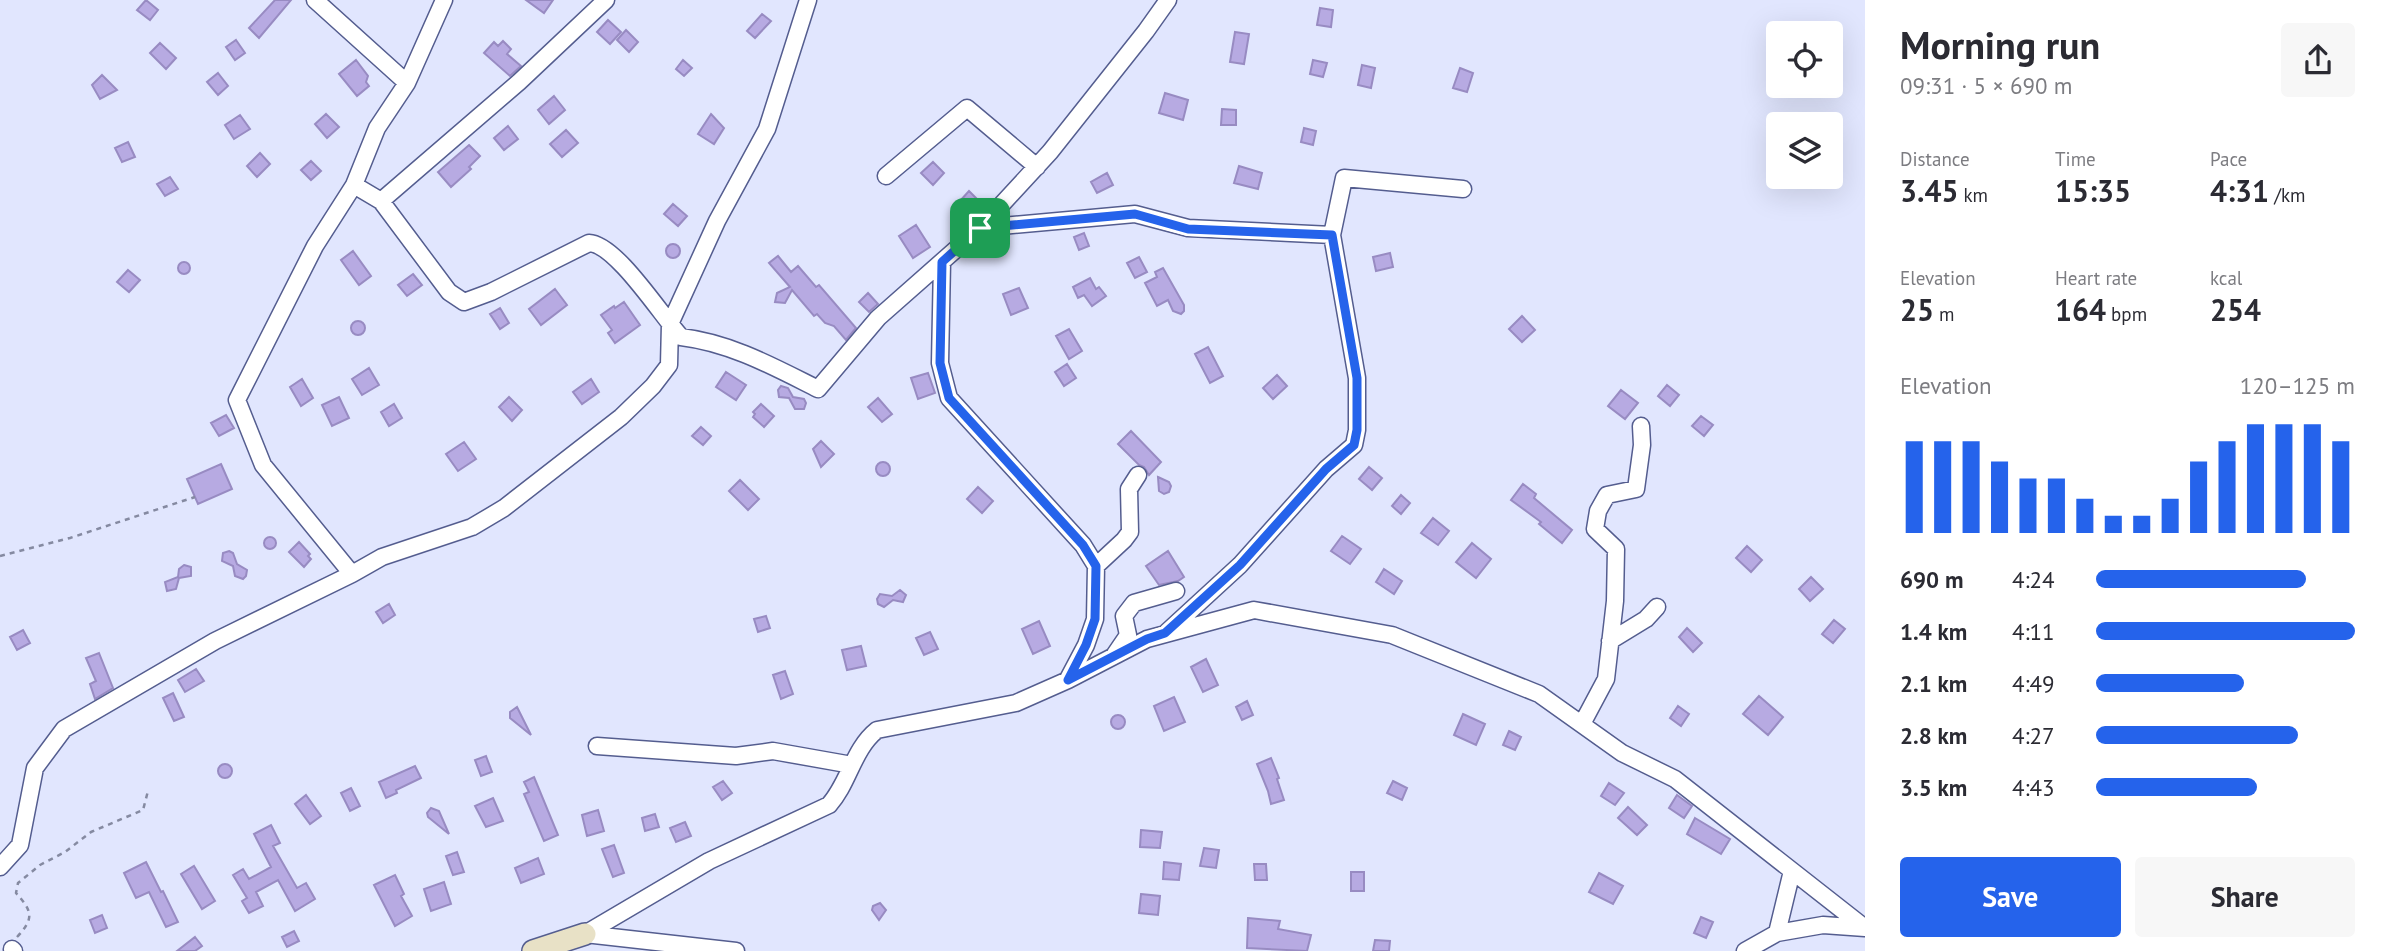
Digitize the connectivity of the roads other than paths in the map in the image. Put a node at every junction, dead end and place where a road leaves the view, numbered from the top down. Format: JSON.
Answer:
{"nodes":[{"id":1,"x":316,"y":0,"type":"edge"},
{"id":2,"x":444,"y":0,"type":"edge"},
{"id":3,"x":606,"y":0,"type":"edge"},
{"id":4,"x":808,"y":0,"type":"edge"},
{"id":5,"x":1168,"y":0,"type":"edge"},
{"id":6,"x":407,"y":83,"type":"junction"},
{"id":7,"x":1037,"y":167,"type":"junction"},
{"id":8,"x":886,"y":176,"type":"dead end"},
{"id":9,"x":354,"y":185,"type":"junction"},
{"id":10,"x":1463,"y":189,"type":"dead end"},
{"id":11,"x":381,"y":201,"type":"junction"},
{"id":12,"x":980,"y":228,"type":"junction"},
{"id":13,"x":1332,"y":235,"type":"junction"},
{"id":14,"x":942,"y":262,"type":"junction"},
{"id":15,"x":670,"y":324,"type":"junction"},
{"id":16,"x":1641,"y":426,"type":"dead end"},
{"id":17,"x":1138,"y":474,"type":"dead end"},
{"id":18,"x":1096,"y":566,"type":"junction"},
{"id":19,"x":352,"y":574,"type":"junction"},
{"id":20,"x":1176,"y":591,"type":"dead end"},
{"id":21,"x":1657,"y":607,"type":"dead end"},
{"id":22,"x":1165,"y":633,"type":"junction"},
{"id":23,"x":1610,"y":641,"type":"junction"},
{"id":24,"x":1114,"y":655,"type":"junction"},
{"id":25,"x":1068,"y":680,"type":"junction"},
{"id":26,"x":1582,"y":724,"type":"junction"},
{"id":27,"x":597,"y":746,"type":"dead end"},
{"id":28,"x":852,"y":765,"type":"junction"},
{"id":29,"x":0,"y":867,"type":"edge"},
{"id":30,"x":1792,"y":871,"type":"junction"},
{"id":31,"x":1777,"y":933,"type":"junction"},
{"id":32,"x":585,"y":934,"type":"junction"},
{"id":33,"x":678,"y":948,"type":"edge"},
{"id":34,"x":533,"y":951,"type":"edge"},
{"id":35,"x":736,"y":951,"type":"edge"},
{"id":36,"x":1745,"y":951,"type":"edge"}],
"edges":[{"from":1,"to":6,"type":"street"},
{"from":2,"to":6,"type":"street"},
{"from":3,"to":11,"type":"street"},
{"from":4,"to":15,"type":"street"},
{"from":5,"to":7,"type":"street"},
{"from":6,"to":9,"type":"street"},
{"from":7,"to":8,"type":"street"},
{"from":7,"to":12,"type":"street"},
{"from":9,"to":11,"type":"street"},
{"from":9,"to":19,"type":"street"},
{"from":10,"to":13,"type":"street"},
{"from":11,"to":15,"type":"street"},
{"from":12,"to":13,"type":"street"},
{"from":12,"to":14,"type":"street"},
{"from":13,"to":22,"type":"street"},
{"from":14,"to":15,"type":"street"},
{"from":14,"to":18,"type":"street"},
{"from":15,"to":19,"type":"street"},
{"from":16,"to":23,"type":"street"},
{"from":17,"to":18,"type":"street"},
{"from":18,"to":25,"type":"street"},
{"from":19,"to":29,"type":"street"},
{"from":20,"to":24,"type":"street"},
{"from":21,"to":23,"type":"street"},
{"from":22,"to":24,"type":"street"},
{"from":22,"to":26,"type":"street"},
{"from":23,"to":26,"type":"street"},
{"from":24,"to":25,"type":"street"},
{"from":25,"to":28,"type":"street"},
{"from":26,"to":30,"type":"street"},
{"from":27,"to":28,"type":"street"},
{"from":28,"to":32,"type":"street"},
{"from":30,"to":31,"type":"street"},
{"from":30,"to":31,"type":"street"},
{"from":31,"to":36,"type":"street"},
{"from":32,"to":33,"type":"street"},
{"from":32,"to":34,"type":"main road"},
{"from":33,"to":35,"type":"street"}]}
